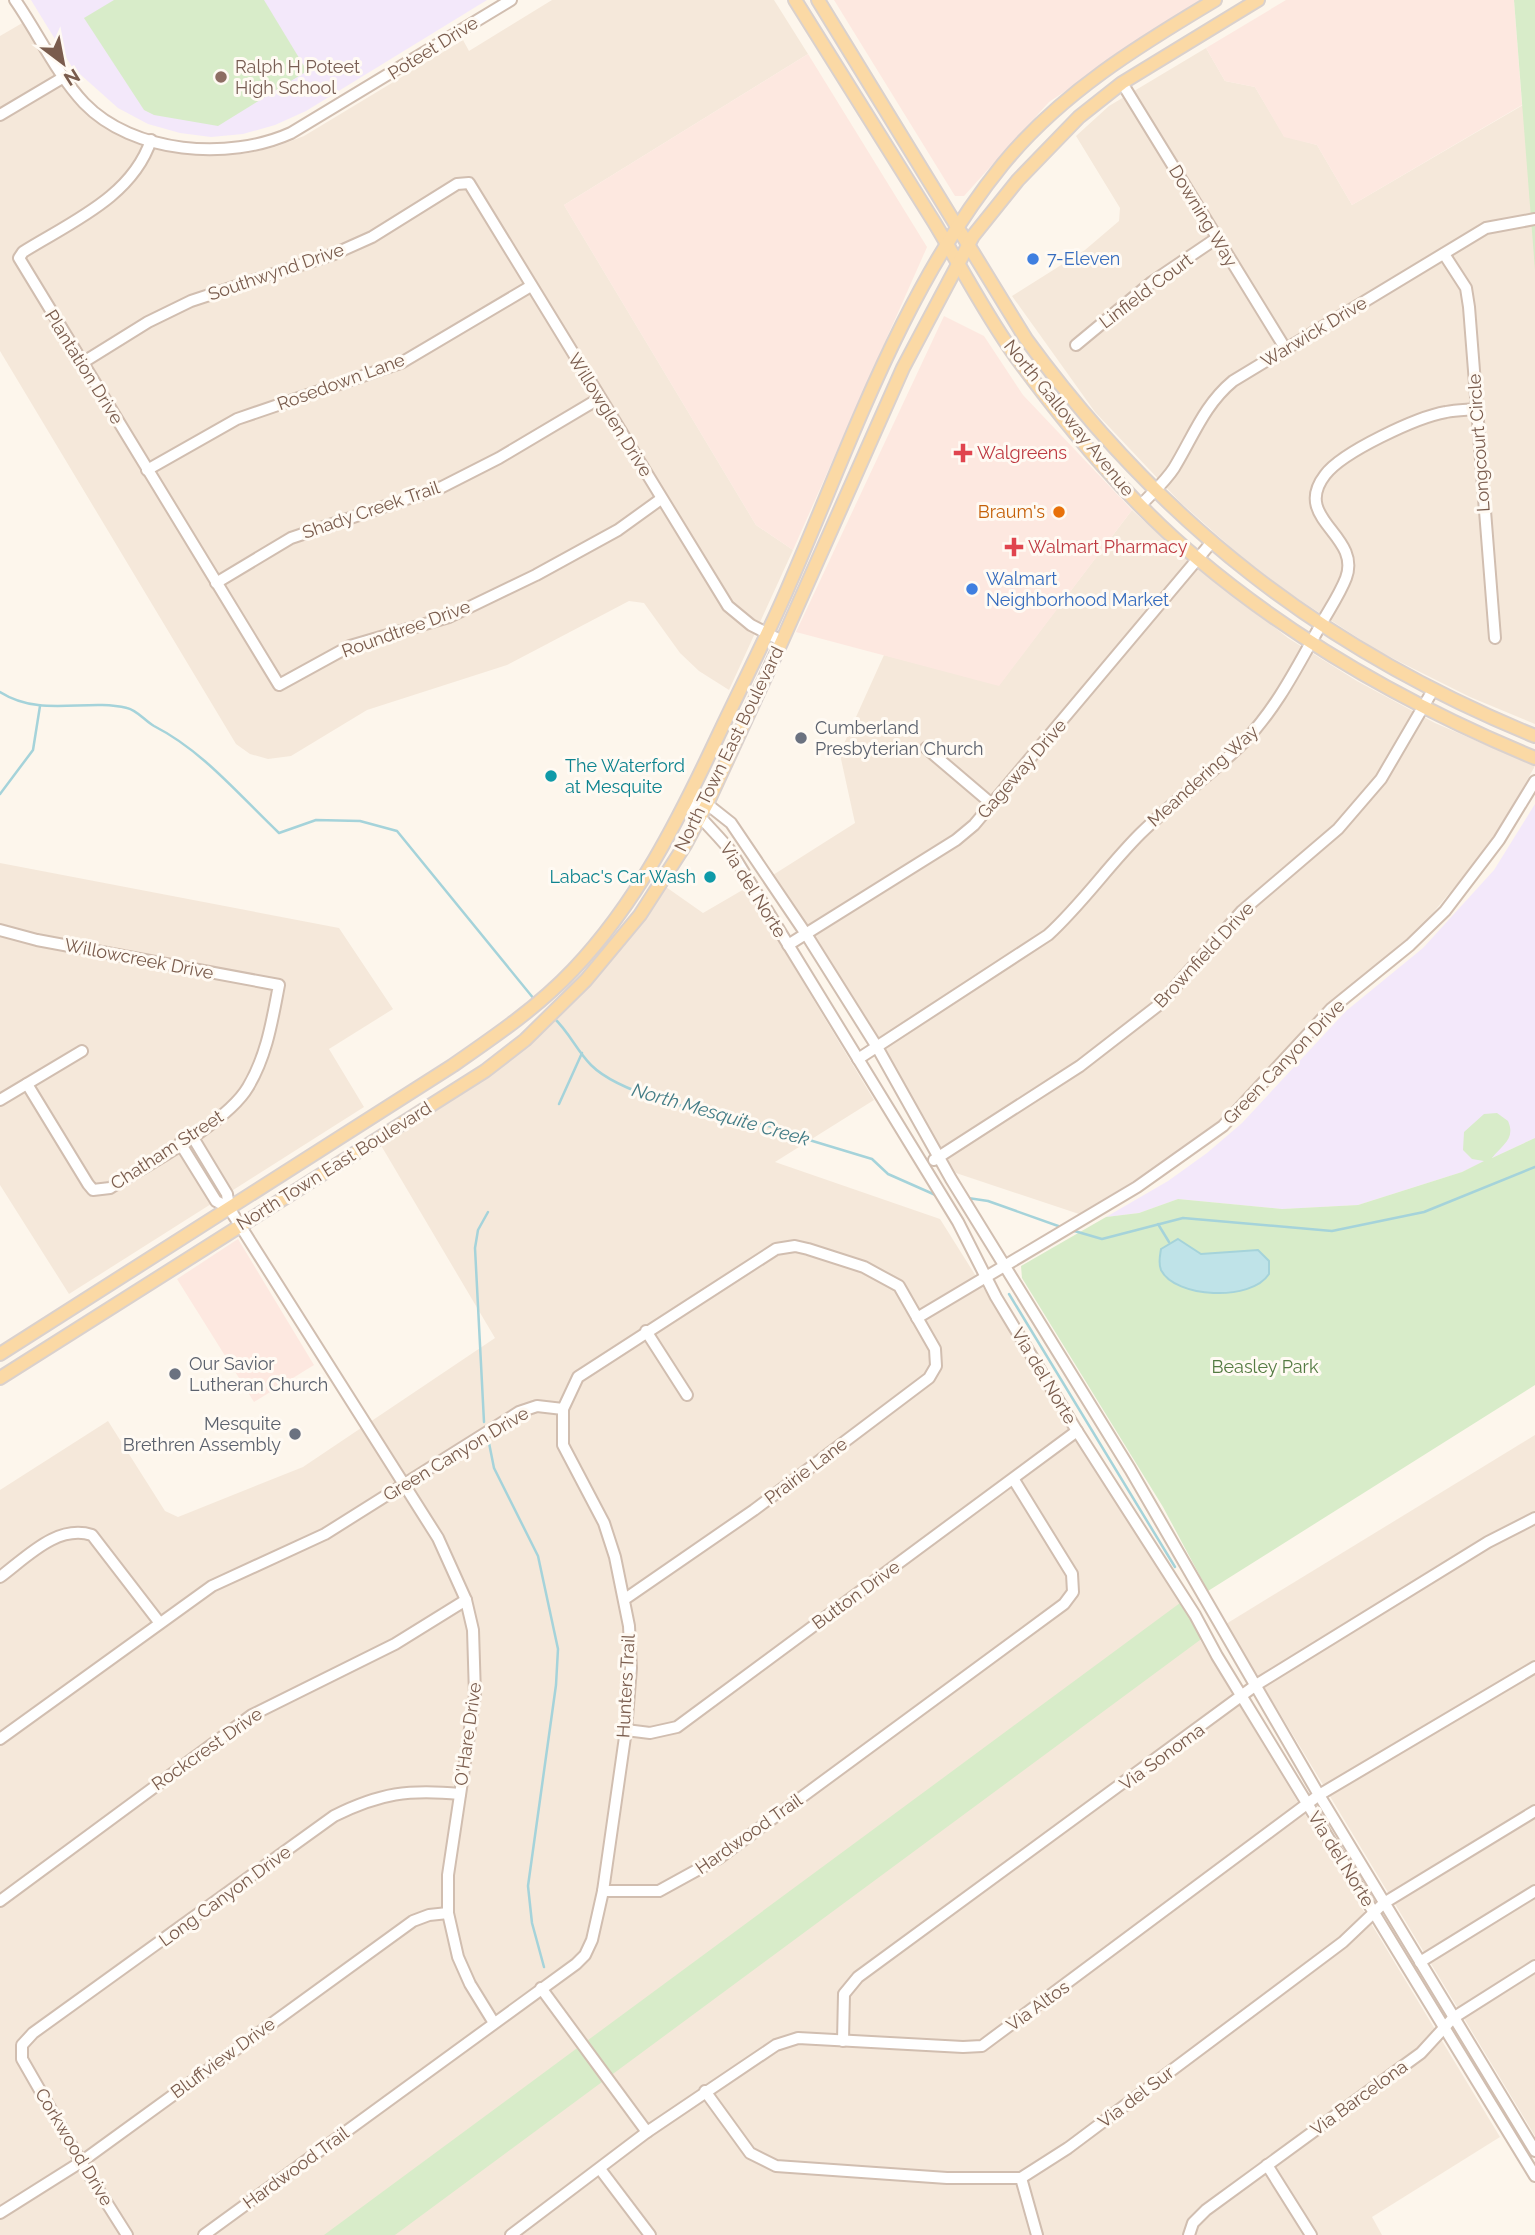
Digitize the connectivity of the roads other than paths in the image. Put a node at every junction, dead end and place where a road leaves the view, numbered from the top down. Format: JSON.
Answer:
{"nodes":[{"id":1,"x":15,"y":0,"type":"edge"},
{"id":2,"x":510,"y":0,"type":"edge"},
{"id":3,"x":795,"y":0,"type":"edge"},
{"id":4,"x":818,"y":0,"type":"edge"},
{"id":5,"x":1215,"y":0,"type":"edge"},
{"id":6,"x":1258,"y":0,"type":"edge"},
{"id":7,"x":1187,"y":17,"type":"junction"},
{"id":8,"x":1199,"y":36,"type":"junction"},
{"id":9,"x":64,"y":77,"type":"junction"},
{"id":10,"x":1122,"y":83,"type":"junction"},
{"id":11,"x":873,"y":88,"type":"junction"},
{"id":12,"x":857,"y":99,"type":"junction"},
{"id":13,"x":0,"y":115,"type":"edge"},
{"id":14,"x":1045,"y":119,"type":"junction"},
{"id":15,"x":1060,"y":134,"type":"junction"},
{"id":16,"x":151,"y":140,"type":"junction"},
{"id":17,"x":469,"y":183,"type":"joint"},
{"id":18,"x":1535,"y":219,"type":"edge"},
{"id":19,"x":958,"y":226,"type":"junction"},
{"id":20,"x":1217,"y":238,"type":"junction"},
{"id":21,"x":946,"y":243,"type":"junction"},
{"id":22,"x":968,"y":244,"type":"junction"},
{"id":23,"x":1444,"y":254,"type":"junction"},
{"id":24,"x":957,"y":266,"type":"junction"},
{"id":25,"x":531,"y":286,"type":"junction"},
{"id":26,"x":1076,"y":345,"type":"dead end"},
{"id":27,"x":1285,"y":348,"type":"junction"},
{"id":28,"x":82,"y":363,"type":"junction"},
{"id":29,"x":881,"y":373,"type":"junction"},
{"id":30,"x":898,"y":380,"type":"junction"},
{"id":31,"x":1060,"y":386,"type":"junction"},
{"id":32,"x":1046,"y":396,"type":"junction"},
{"id":33,"x":600,"y":398,"type":"junction"},
{"id":34,"x":1477,"y":409,"type":"junction"},
{"id":35,"x":840,"y":464,"type":"junction"},
{"id":36,"x":147,"y":470,"type":"junction"},
{"id":37,"x":856,"y":471,"type":"junction"},
{"id":38,"x":1154,"y":490,"type":"junction"},
{"id":39,"x":661,"y":499,"type":"junction"},
{"id":40,"x":1141,"y":505,"type":"junction"},
{"id":41,"x":1211,"y":543,"type":"junction"},
{"id":42,"x":1198,"y":559,"type":"junction"},
{"id":43,"x":216,"y":583,"type":"junction"},
{"id":44,"x":1320,"y":626,"type":"junction"},
{"id":45,"x":243,"y":631,"type":"joint"},
{"id":46,"x":766,"y":635,"type":"junction"},
{"id":47,"x":1495,"y":638,"type":"dead end"},
{"id":48,"x":782,"y":641,"type":"junction"},
{"id":49,"x":1311,"y":643,"type":"junction"},
{"id":50,"x":1433,"y":690,"type":"junction"},
{"id":51,"x":1423,"y":709,"type":"junction"},
{"id":52,"x":1535,"y":736,"type":"edge"},
{"id":53,"x":926,"y":748,"type":"dead end"},
{"id":54,"x":1535,"y":758,"type":"edge"},
{"id":55,"x":1535,"y":781,"type":"edge"},
{"id":56,"x":688,"y":801,"type":"junction"},
{"id":57,"x":707,"y":804,"type":"junction"},
{"id":58,"x":993,"y":804,"type":"junction"},
{"id":59,"x":699,"y":818,"type":"junction"},
{"id":60,"x":0,"y":930,"type":"edge"},
{"id":61,"x":605,"y":933,"type":"junction"},
{"id":62,"x":806,"y":934,"type":"junction"},
{"id":63,"x":620,"y":941,"type":"junction"},
{"id":64,"x":788,"y":945,"type":"junction"},
{"id":65,"x":279,"y":985,"type":"joint"},
{"id":66,"x":877,"y":1047,"type":"junction"},
{"id":67,"x":82,"y":1051,"type":"dead end"},
{"id":68,"x":858,"y":1059,"type":"junction"},
{"id":69,"x":27,"y":1084,"type":"junction"},
{"id":70,"x":0,"y":1100,"type":"edge"},
{"id":71,"x":192,"y":1136,"type":"junction"},
{"id":72,"x":180,"y":1143,"type":"junction"},
{"id":73,"x":938,"y":1157,"type":"junction"},
{"id":74,"x":924,"y":1166,"type":"junction"},
{"id":75,"x":229,"y":1208,"type":"junction"},
{"id":76,"x":241,"y":1226,"type":"junction"},
{"id":77,"x":1005,"y":1266,"type":"junction"},
{"id":78,"x":986,"y":1277,"type":"junction"},
{"id":79,"x":78,"y":1304,"type":"junction"},
{"id":80,"x":917,"y":1318,"type":"junction"},
{"id":81,"x":89,"y":1322,"type":"junction"},
{"id":82,"x":646,"y":1331,"type":"junction"},
{"id":83,"x":0,"y":1354,"type":"edge"},
{"id":84,"x":0,"y":1378,"type":"edge"},
{"id":85,"x":687,"y":1395,"type":"dead end"},
{"id":86,"x":563,"y":1409,"type":"junction"},
{"id":87,"x":1077,"y":1431,"type":"junction"},
{"id":88,"x":1014,"y":1480,"type":"junction"},
{"id":89,"x":404,"y":1485,"type":"junction"},
{"id":90,"x":1535,"y":1518,"type":"edge"},
{"id":91,"x":0,"y":1577,"type":"edge"},
{"id":92,"x":625,"y":1599,"type":"junction"},
{"id":93,"x":466,"y":1600,"type":"junction"},
{"id":94,"x":159,"y":1622,"type":"junction"},
{"id":95,"x":1535,"y":1667,"type":"edge"},
{"id":96,"x":1256,"y":1685,"type":"junction"},
{"id":97,"x":1242,"y":1696,"type":"junction"},
{"id":98,"x":626,"y":1730,"type":"junction"},
{"id":99,"x":0,"y":1739,"type":"edge"},
{"id":100,"x":460,"y":1794,"type":"junction"},
{"id":101,"x":1319,"y":1795,"type":"junction"},
{"id":102,"x":1307,"y":1805,"type":"junction"},
{"id":103,"x":1535,"y":1811,"type":"edge"},
{"id":104,"x":603,"y":1891,"type":"junction"},
{"id":105,"x":1535,"y":1891,"type":"edge"},
{"id":106,"x":0,"y":1901,"type":"edge"},
{"id":107,"x":1384,"y":1903,"type":"junction"},
{"id":108,"x":1374,"y":1912,"type":"junction"},
{"id":109,"x":448,"y":1913,"type":"junction"},
{"id":110,"x":1420,"y":1962,"type":"junction"},
{"id":111,"x":1535,"y":1966,"type":"edge"},
{"id":112,"x":541,"y":1988,"type":"junction"},
{"id":113,"x":1453,"y":2018,"type":"junction"},
{"id":114,"x":494,"y":2023,"type":"junction"},
{"id":115,"x":1444,"y":2028,"type":"junction"},
{"id":116,"x":843,"y":2041,"type":"junction"},
{"id":117,"x":22,"y":2059,"type":"joint"},
{"id":118,"x":705,"y":2091,"type":"junction"},
{"id":119,"x":647,"y":2132,"type":"junction"},
{"id":120,"x":1535,"y":2151,"type":"edge"},
{"id":121,"x":80,"y":2162,"type":"junction"},
{"id":122,"x":1267,"y":2165,"type":"junction"},
{"id":123,"x":600,"y":2169,"type":"junction"},
{"id":124,"x":1535,"y":2176,"type":"edge"},
{"id":125,"x":1021,"y":2178,"type":"junction"},
{"id":126,"x":0,"y":2213,"type":"edge"},
{"id":127,"x":127,"y":2235,"type":"edge"},
{"id":128,"x":204,"y":2235,"type":"edge"},
{"id":129,"x":511,"y":2235,"type":"edge"},
{"id":130,"x":650,"y":2235,"type":"edge"},
{"id":131,"x":1037,"y":2235,"type":"edge"},
{"id":132,"x":1189,"y":2235,"type":"edge"},
{"id":133,"x":1311,"y":2235,"type":"edge"}],
"edges":[{"from":1,"to":9,"type":"street","name":"Poteet Drive"},
{"from":2,"to":16,"type":"street","name":"Poteet Drive"},
{"from":3,"to":12,"type":"main road","name":"North Galloway Avenue"},
{"from":4,"to":11,"type":"main road","name":"North Galloway Avenue"},
{"from":5,"to":7,"type":"main road","name":"North Town East Boulevard"},
{"from":6,"to":8,"type":"main road","name":"North Town East Boulevard"},
{"from":7,"to":8,"type":"main road"},
{"from":7,"to":14,"type":"main road","name":"North Town East Boulevard"},
{"from":8,"to":10,"type":"main road","name":"North Town East Boulevard"},
{"from":9,"to":13,"type":"street"},
{"from":9,"to":16,"type":"street","name":"Poteet Drive"},
{"from":10,"to":15,"type":"main road","name":"North Town East Boulevard"},
{"from":10,"to":20,"type":"street","name":"Downing Way"},
{"from":11,"to":12,"type":"main road"},
{"from":11,"to":19,"type":"main road","name":"North Galloway Avenue"},
{"from":12,"to":21,"type":"main road","name":"North Galloway Avenue"},
{"from":14,"to":15,"type":"main road"},
{"from":14,"to":19,"type":"main road","name":"North Town East Boulevard"},
{"from":15,"to":22,"type":"main road","name":"North Town East Boulevard"},
{"from":16,"to":28,"type":"street","name":"Plantation Drive"},
{"from":17,"to":25,"type":"street","name":"Willowglen Drive"},
{"from":17,"to":28,"type":"street","name":"Southwynd Drive"},
{"from":18,"to":23,"type":"street","name":"Warwick Drive"},
{"from":19,"to":21,"type":"main road","name":"North Town East Boulevard"},
{"from":19,"to":22,"type":"main road","name":"North Galloway Avenue"},
{"from":20,"to":26,"type":"street","name":"Linfield Court"},
{"from":20,"to":27,"type":"street","name":"Downing Way"},
{"from":21,"to":24,"type":"main road","name":"North Galloway Avenue"},
{"from":21,"to":29,"type":"main road","name":"North Town East Boulevard"},
{"from":22,"to":24,"type":"main road","name":"North Town East Boulevard"},
{"from":22,"to":31,"type":"main road","name":"North Galloway Avenue"},
{"from":23,"to":27,"type":"street","name":"Warwick Drive"},
{"from":23,"to":34,"type":"street","name":"Longcourt Circle"},
{"from":24,"to":30,"type":"main road","name":"North Town East Boulevard"},
{"from":24,"to":32,"type":"main road","name":"North Galloway Avenue"},
{"from":25,"to":33,"type":"street","name":"Willowglen Drive"},
{"from":25,"to":36,"type":"street","name":"Rosedown Lane"},
{"from":27,"to":38,"type":"street","name":"Warwick Drive"},
{"from":28,"to":36,"type":"street","name":"Plantation Drive"},
{"from":29,"to":30,"type":"main road"},
{"from":29,"to":35,"type":"main road","name":"North Town East Boulevard"},
{"from":30,"to":37,"type":"main road","name":"North Town East Boulevard"},
{"from":31,"to":32,"type":"main road"},
{"from":31,"to":38,"type":"main road","name":"North Galloway Avenue"},
{"from":32,"to":40,"type":"main road","name":"North Galloway Avenue"},
{"from":33,"to":39,"type":"street","name":"Willowglen Drive"},
{"from":33,"to":43,"type":"street","name":"Shady Creek Trail"},
{"from":34,"to":44,"type":"street","name":"Meandering Way"},
{"from":34,"to":47,"type":"street","name":"Longcourt Circle"},
{"from":35,"to":37,"type":"main road"},
{"from":35,"to":46,"type":"main road","name":"North Town East Boulevard"},
{"from":36,"to":43,"type":"street","name":"Plantation Drive"},
{"from":37,"to":48,"type":"main road","name":"North Town East Boulevard"},
{"from":38,"to":40,"type":"street","name":"Warwick Drive"},
{"from":38,"to":41,"type":"main road","name":"North Galloway Avenue"},
{"from":39,"to":45,"type":"street","name":"Roundtree Drive"},
{"from":39,"to":46,"type":"street","name":"Willowglen Drive"},
{"from":40,"to":42,"type":"main road","name":"North Galloway Avenue"},
{"from":41,"to":42,"type":"street","name":"Gageway Drive"},
{"from":41,"to":44,"type":"main road","name":"North Galloway Avenue"},
{"from":42,"to":49,"type":"main road","name":"North Galloway Avenue"},
{"from":42,"to":58,"type":"street","name":"Gageway Drive"},
{"from":43,"to":45,"type":"street","name":"Plantation Drive"},
{"from":44,"to":49,"type":"street","name":"Meandering Way"},
{"from":44,"to":50,"type":"main road","name":"North Galloway Avenue"},
{"from":46,"to":48,"type":"street","name":"Willowglen Drive"},
{"from":46,"to":56,"type":"main road","name":"North Town East Boulevard"},
{"from":48,"to":57,"type":"main road","name":"North Town East Boulevard"},
{"from":49,"to":51,"type":"main road","name":"North Galloway Avenue"},
{"from":49,"to":66,"type":"street","name":"Meandering Way"},
{"from":50,"to":51,"type":"street","name":"Brownfield Drive"},
{"from":50,"to":52,"type":"main road","name":"North Galloway Avenue"},
{"from":51,"to":54,"type":"main road","name":"North Galloway Avenue"},
{"from":51,"to":73,"type":"street","name":"Brownfield Drive"},
{"from":53,"to":58,"type":"street"},
{"from":55,"to":77,"type":"street","name":"Green Canyon Drive"},
{"from":56,"to":57,"type":"street"},
{"from":56,"to":59,"type":"street","name":"Via del Norte"},
{"from":56,"to":61,"type":"main road","name":"North Town East Boulevard"},
{"from":57,"to":59,"type":"main road","name":"North Town East Boulevard"},
{"from":57,"to":62,"type":"street","name":"Via del Norte"},
{"from":58,"to":62,"type":"street","name":"Gageway Drive"},
{"from":59,"to":63,"type":"main road","name":"North Town East Boulevard"},
{"from":59,"to":64,"type":"street","name":"Via del Norte"},
{"from":60,"to":65,"type":"street","name":"Willowcreek Drive"},
{"from":61,"to":63,"type":"main road"},
{"from":61,"to":75,"type":"main road","name":"North Town East Boulevard"},
{"from":62,"to":64,"type":"street","name":"Gageway Drive"},
{"from":62,"to":66,"type":"street","name":"Via del Norte"},
{"from":63,"to":76,"type":"main road","name":"North Town East Boulevard"},
{"from":64,"to":68,"type":"street","name":"Via del Norte"},
{"from":65,"to":71,"type":"street","name":"Chatham Street"},
{"from":66,"to":68,"type":"street","name":"Meandering Way"},
{"from":66,"to":73,"type":"street","name":"Via del Norte"},
{"from":67,"to":69,"type":"street"},
{"from":68,"to":74,"type":"street","name":"Via del Norte"},
{"from":69,"to":70,"type":"street"},
{"from":69,"to":72,"type":"street","name":"Chatham Street"},
{"from":71,"to":72,"type":"street","name":"Chatham Street"},
{"from":71,"to":75,"type":"street"},
{"from":72,"to":75,"type":"street"},
{"from":73,"to":74,"type":"street","name":"Brownfield Drive"},
{"from":73,"to":77,"type":"street","name":"Via del Norte"},
{"from":74,"to":78,"type":"street","name":"Via del Norte"},
{"from":75,"to":76,"type":"street","name":"O'Hare Drive"},
{"from":75,"to":79,"type":"main road","name":"North Town East Boulevard"},
{"from":76,"to":81,"type":"main road","name":"North Town East Boulevard"},
{"from":76,"to":89,"type":"street","name":"O'Hare Drive"},
{"from":77,"to":78,"type":"street"},
{"from":77,"to":96,"type":"street","name":"Via del Norte"},
{"from":78,"to":80,"type":"street"},
{"from":78,"to":87,"type":"street","name":"Via del Norte"},
{"from":79,"to":81,"type":"main road"},
{"from":79,"to":83,"type":"main road","name":"North Town East Boulevard"},
{"from":80,"to":82,"type":"street"},
{"from":80,"to":92,"type":"street","name":"Prairie Lane"},
{"from":81,"to":84,"type":"main road","name":"North Town East Boulevard"},
{"from":82,"to":85,"type":"street"},
{"from":82,"to":86,"type":"street"},
{"from":86,"to":89,"type":"street","name":"Green Canyon Drive"},
{"from":86,"to":92,"type":"street","name":"Hunters Trail"},
{"from":87,"to":88,"type":"street","name":"Button Drive"},
{"from":87,"to":97,"type":"street","name":"Via del Norte"},
{"from":88,"to":98,"type":"street","name":"Button Drive"},
{"from":88,"to":104,"type":"street","name":"Hardwood Trail"},
{"from":89,"to":93,"type":"street","name":"O'Hare Drive"},
{"from":89,"to":94,"type":"street","name":"Green Canyon Drive"},
{"from":90,"to":96,"type":"street","name":"Via Sonoma"},
{"from":91,"to":94,"type":"street"},
{"from":92,"to":98,"type":"street","name":"Hunters Trail"},
{"from":93,"to":100,"type":"street","name":"O'Hare Drive"},
{"from":93,"to":106,"type":"street","name":"Rockcrest Drive"},
{"from":94,"to":99,"type":"street","name":"Green Canyon Drive"},
{"from":95,"to":101,"type":"street","name":"Via Altos"},
{"from":96,"to":97,"type":"street","name":"Via Sonoma"},
{"from":96,"to":101,"type":"street","name":"Via del Norte"},
{"from":97,"to":102,"type":"street","name":"Via del Norte"},
{"from":97,"to":116,"type":"street","name":"Via Sonoma"},
{"from":98,"to":104,"type":"street","name":"Hunters Trail"},
{"from":100,"to":109,"type":"street","name":"O'Hare Drive"},
{"from":100,"to":117,"type":"street","name":"Long Canyon Drive"},
{"from":101,"to":102,"type":"street","name":"Via Altos"},
{"from":101,"to":107,"type":"street","name":"Via del Norte"},
{"from":102,"to":108,"type":"street","name":"Via del Norte"},
{"from":102,"to":116,"type":"street","name":"Via Altos"},
{"from":103,"to":107,"type":"street","name":"Via del Sur"},
{"from":104,"to":112,"type":"street","name":"Hardwood Trail"},
{"from":105,"to":110,"type":"street"},
{"from":107,"to":108,"type":"street","name":"Via del Sur"},
{"from":107,"to":110,"type":"street","name":"Via del Norte"},
{"from":108,"to":115,"type":"street","name":"Via del Norte"},
{"from":108,"to":125,"type":"street","name":"Via del Sur"},
{"from":109,"to":114,"type":"street","name":"O'Hare Drive"},
{"from":109,"to":121,"type":"street","name":"Bluffview Drive"},
{"from":110,"to":113,"type":"street","name":"Via del Norte"},
{"from":111,"to":113,"type":"street","name":"Via Barcelona"},
{"from":112,"to":114,"type":"street","name":"Hardwood Trail"},
{"from":112,"to":119,"type":"street"},
{"from":113,"to":115,"type":"street","name":"Via Barcelona"},
{"from":113,"to":120,"type":"street","name":"Via del Norte"},
{"from":114,"to":128,"type":"street","name":"Hardwood Trail"},
{"from":115,"to":122,"type":"street","name":"Via Barcelona"},
{"from":115,"to":124,"type":"street","name":"Via del Norte"},
{"from":116,"to":118,"type":"street","name":"Via Altos"},
{"from":117,"to":121,"type":"street","name":"Corkwood Drive"},
{"from":118,"to":119,"type":"street","name":"Via Altos"},
{"from":118,"to":125,"type":"street"},
{"from":119,"to":123,"type":"street","name":"Via Altos"},
{"from":121,"to":126,"type":"street","name":"Bluffview Drive"},
{"from":121,"to":127,"type":"street","name":"Corkwood Drive"},
{"from":122,"to":132,"type":"street","name":"Via Barcelona"},
{"from":122,"to":133,"type":"street"},
{"from":123,"to":129,"type":"street","name":"Via Altos"},
{"from":123,"to":130,"type":"street"},
{"from":125,"to":131,"type":"street"}]}
